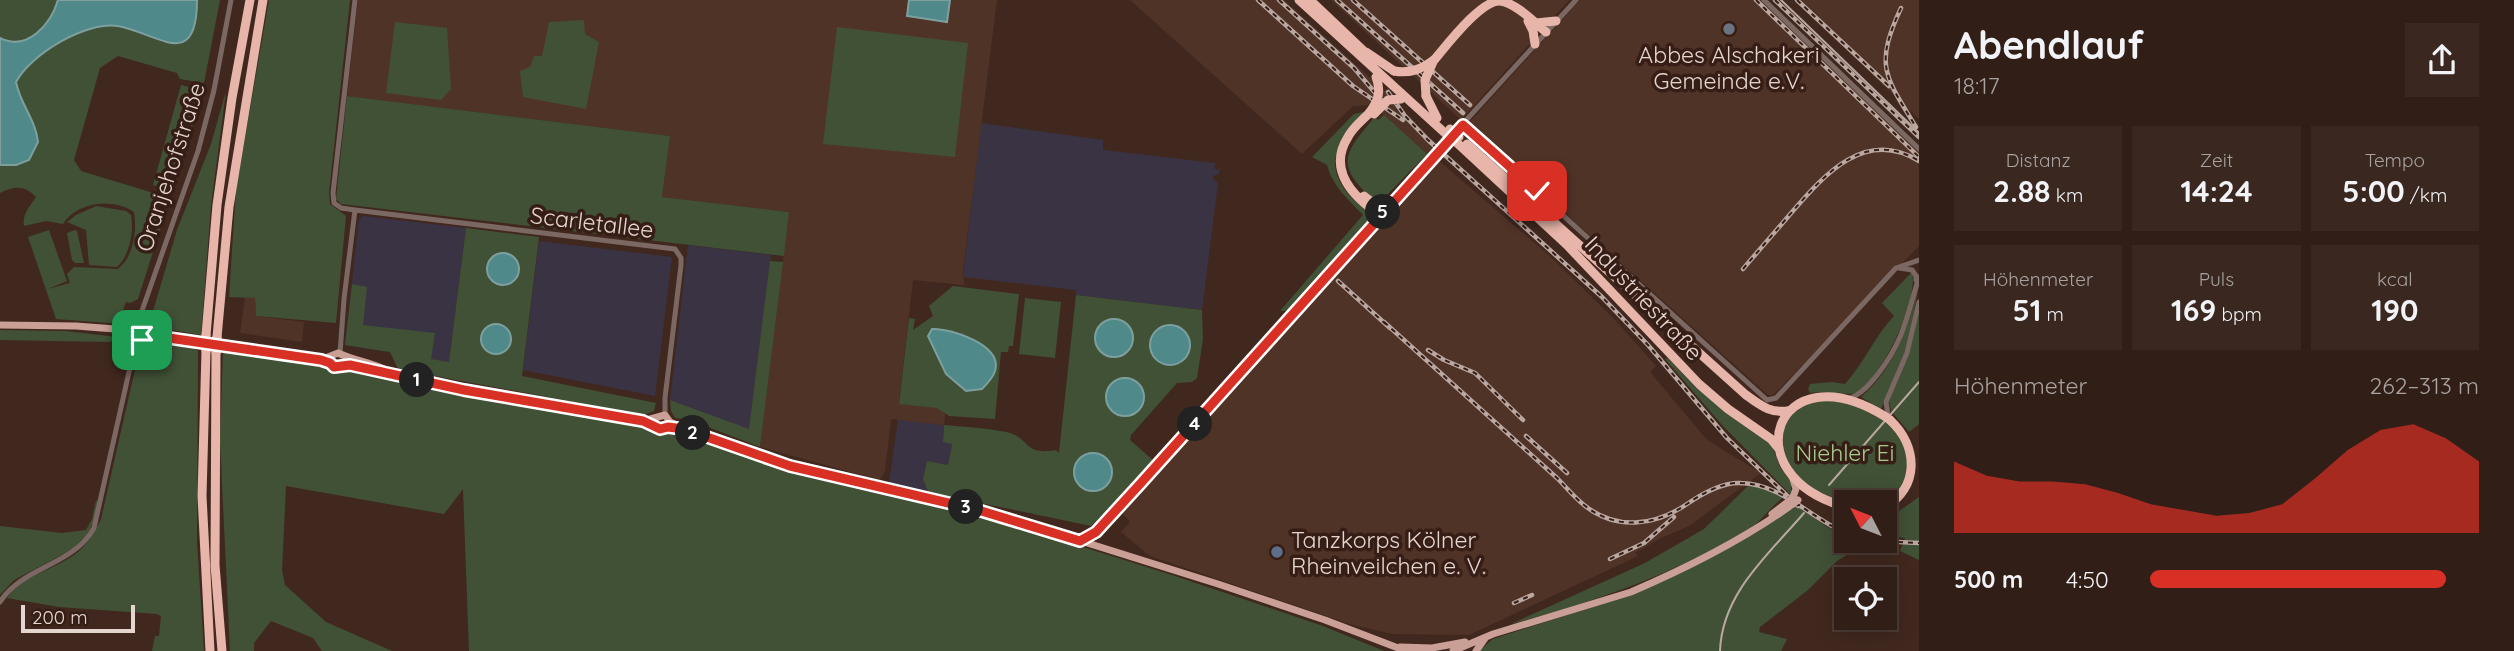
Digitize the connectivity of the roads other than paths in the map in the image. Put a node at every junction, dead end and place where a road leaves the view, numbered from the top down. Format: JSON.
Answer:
{"nodes":[{"id":1,"x":231,"y":0,"type":"edge"},
{"id":2,"x":250,"y":0,"type":"edge"},
{"id":3,"x":263,"y":0,"type":"edge"},
{"id":4,"x":355,"y":0,"type":"edge"},
{"id":5,"x":1299,"y":0,"type":"edge"},
{"id":6,"x":1310,"y":0,"type":"edge"},
{"id":7,"x":1576,"y":0,"type":"edge"},
{"id":8,"x":1764,"y":0,"type":"edge"},
{"id":9,"x":1530,"y":21,"type":"junction"},
{"id":10,"x":1556,"y":21,"type":"junction"},
{"id":11,"x":1335,"y":33,"type":"junction"},
{"id":12,"x":1545,"y":34,"type":"junction"},
{"id":13,"x":1535,"y":44,"type":"junction"},
{"id":14,"x":1362,"y":49,"type":"junction"},
{"id":15,"x":1435,"y":60,"type":"junction"},
{"id":16,"x":1372,"y":113,"type":"junction"},
{"id":17,"x":1434,"y":119,"type":"junction"},
{"id":18,"x":1463,"y":125,"type":"junction"},
{"id":19,"x":1457,"y":139,"type":"junction"},
{"id":20,"x":1919,"y":149,"type":"edge"},
{"id":21,"x":1394,"y":200,"type":"junction"},
{"id":22,"x":1371,"y":202,"type":"junction"},
{"id":23,"x":355,"y":210,"type":"junction"},
{"id":24,"x":1380,"y":215,"type":"junction"},
{"id":25,"x":1919,"y":260,"type":"edge"},
{"id":26,"x":1896,"y":268,"type":"junction"},
{"id":27,"x":1919,"y":277,"type":"edge"},
{"id":28,"x":1916,"y":287,"type":"junction"},
{"id":29,"x":1919,"y":302,"type":"edge"},
{"id":30,"x":1647,"y":305,"type":"junction"},
{"id":31,"x":1634,"y":314,"type":"junction"},
{"id":32,"x":0,"y":325,"type":"edge"},
{"id":33,"x":138,"y":333,"type":"junction"},
{"id":34,"x":212,"y":336,"type":"junction"},
{"id":35,"x":211,"y":352,"type":"junction"},
{"id":36,"x":337,"y":358,"type":"junction"},
{"id":37,"x":1848,"y":399,"type":"junction"},
{"id":38,"x":1791,"y":410,"type":"junction"},
{"id":39,"x":1888,"y":417,"type":"junction"},
{"id":40,"x":662,"y":420,"type":"junction"},
{"id":41,"x":1779,"y":451,"type":"junction"},
{"id":42,"x":1916,"y":457,"type":"edge"},
{"id":43,"x":1792,"y":476,"type":"junction"},
{"id":44,"x":1915,"y":489,"type":"dead end"},
{"id":45,"x":1816,"y":495,"type":"junction"},
{"id":46,"x":1899,"y":498,"type":"joint"},
{"id":47,"x":1793,"y":500,"type":"junction"},
{"id":48,"x":1834,"y":503,"type":"edge"},
{"id":49,"x":1096,"y":532,"type":"junction"},
{"id":50,"x":1080,"y":541,"type":"junction"},
{"id":51,"x":1088,"y":543,"type":"junction"},
{"id":52,"x":1102,"y":547,"type":"junction"},
{"id":53,"x":0,"y":602,"type":"edge"},
{"id":54,"x":1483,"y":637,"type":"junction"},
{"id":55,"x":1393,"y":649,"type":"edge"},
{"id":56,"x":210,"y":651,"type":"edge"},
{"id":57,"x":222,"y":651,"type":"edge"},
{"id":58,"x":1406,"y":651,"type":"edge"},
{"id":59,"x":1453,"y":651,"type":"edge"},
{"id":60,"x":1476,"y":651,"type":"edge"}],
"edges":[{"from":1,"to":33,"type":"street","name":"Oranjehofstraße"},
{"from":2,"to":34,"type":"highway"},
{"from":3,"to":34,"type":"highway"},
{"from":4,"to":23,"type":"street"},
{"from":5,"to":11,"type":"highway","name":"Industriestraße"},
{"from":6,"to":14,"type":"highway","name":"Industriestraße"},
{"from":7,"to":10,"type":"street"},
{"from":8,"to":20,"type":"street"},
{"from":9,"to":10,"type":"highway"},
{"from":9,"to":12,"type":"highway"},
{"from":9,"to":13,"type":"highway"},
{"from":9,"to":15,"type":"highway"},
{"from":10,"to":12,"type":"street"},
{"from":11,"to":16,"type":"highway","bridge":true},
{"from":11,"to":17,"type":"highway","name":"Industriestraße"},
{"from":12,"to":13,"type":"street"},
{"from":13,"to":18,"type":"street"},
{"from":14,"to":15,"type":"highway","bridge":true},
{"from":14,"to":17,"type":"highway","name":"Industriestraße"},
{"from":15,"to":17,"type":"highway","bridge":true},
{"from":16,"to":17,"type":"highway","bridge":true},
{"from":16,"to":22,"type":"highway"},
{"from":16,"to":24,"type":"highway"},
{"from":17,"to":19,"type":"highway","name":"Industriestraße"},
{"from":18,"to":21,"type":"street"},
{"from":18,"to":26,"type":"street","name":"Industriestraße"},
{"from":19,"to":30,"type":"highway","name":"Industriestraße"},
{"from":19,"to":31,"type":"highway","name":"Industriestraße"},
{"from":21,"to":22,"type":"highway"},
{"from":21,"to":24,"type":"street"},
{"from":22,"to":24,"type":"highway"},
{"from":23,"to":36,"type":"street"},
{"from":23,"to":40,"type":"street","name":"Scarletallee"},
{"from":24,"to":49,"type":"street"},
{"from":25,"to":26,"type":"street"},
{"from":26,"to":28,"type":"street"},
{"from":27,"to":28,"type":"street"},
{"from":28,"to":37,"type":"street"},
{"from":29,"to":39,"type":"street"},
{"from":30,"to":31,"type":"highway"},
{"from":30,"to":38,"type":"highway","name":"Industriestraße"},
{"from":31,"to":41,"type":"highway","name":"Industriestraße"},
{"from":32,"to":33,"type":"main road"},
{"from":33,"to":36,"type":"main road"},
{"from":33,"to":53,"type":"street","name":"Oranjehofstraße"},
{"from":34,"to":35,"type":"highway","bridge":true},
{"from":35,"to":56,"type":"highway"},
{"from":35,"to":57,"type":"highway"},
{"from":36,"to":40,"type":"main road"},
{"from":37,"to":38,"type":"highway"},
{"from":37,"to":39,"type":"highway"},
{"from":38,"to":41,"type":"highway"},
{"from":39,"to":42,"type":"highway"},
{"from":40,"to":50,"type":"main road"},
{"from":41,"to":43,"type":"highway"},
{"from":42,"to":46,"type":"highway"},
{"from":43,"to":45,"type":"highway"},
{"from":43,"to":47,"type":"main road"},
{"from":44,"to":46,"type":"highway"},
{"from":45,"to":47,"type":"main road"},
{"from":45,"to":48,"type":"highway"},
{"from":47,"to":54,"type":"main road"},
{"from":49,"to":50,"type":"street"},
{"from":49,"to":51,"type":"street"},
{"from":49,"to":52,"type":"street"},
{"from":50,"to":51,"type":"main road"},
{"from":51,"to":52,"type":"main road"},
{"from":52,"to":55,"type":"main road"},
{"from":54,"to":55,"type":"main road"},
{"from":54,"to":59,"type":"main road"},
{"from":54,"to":60,"type":"main road"},
{"from":55,"to":58,"type":"main road"}]}
